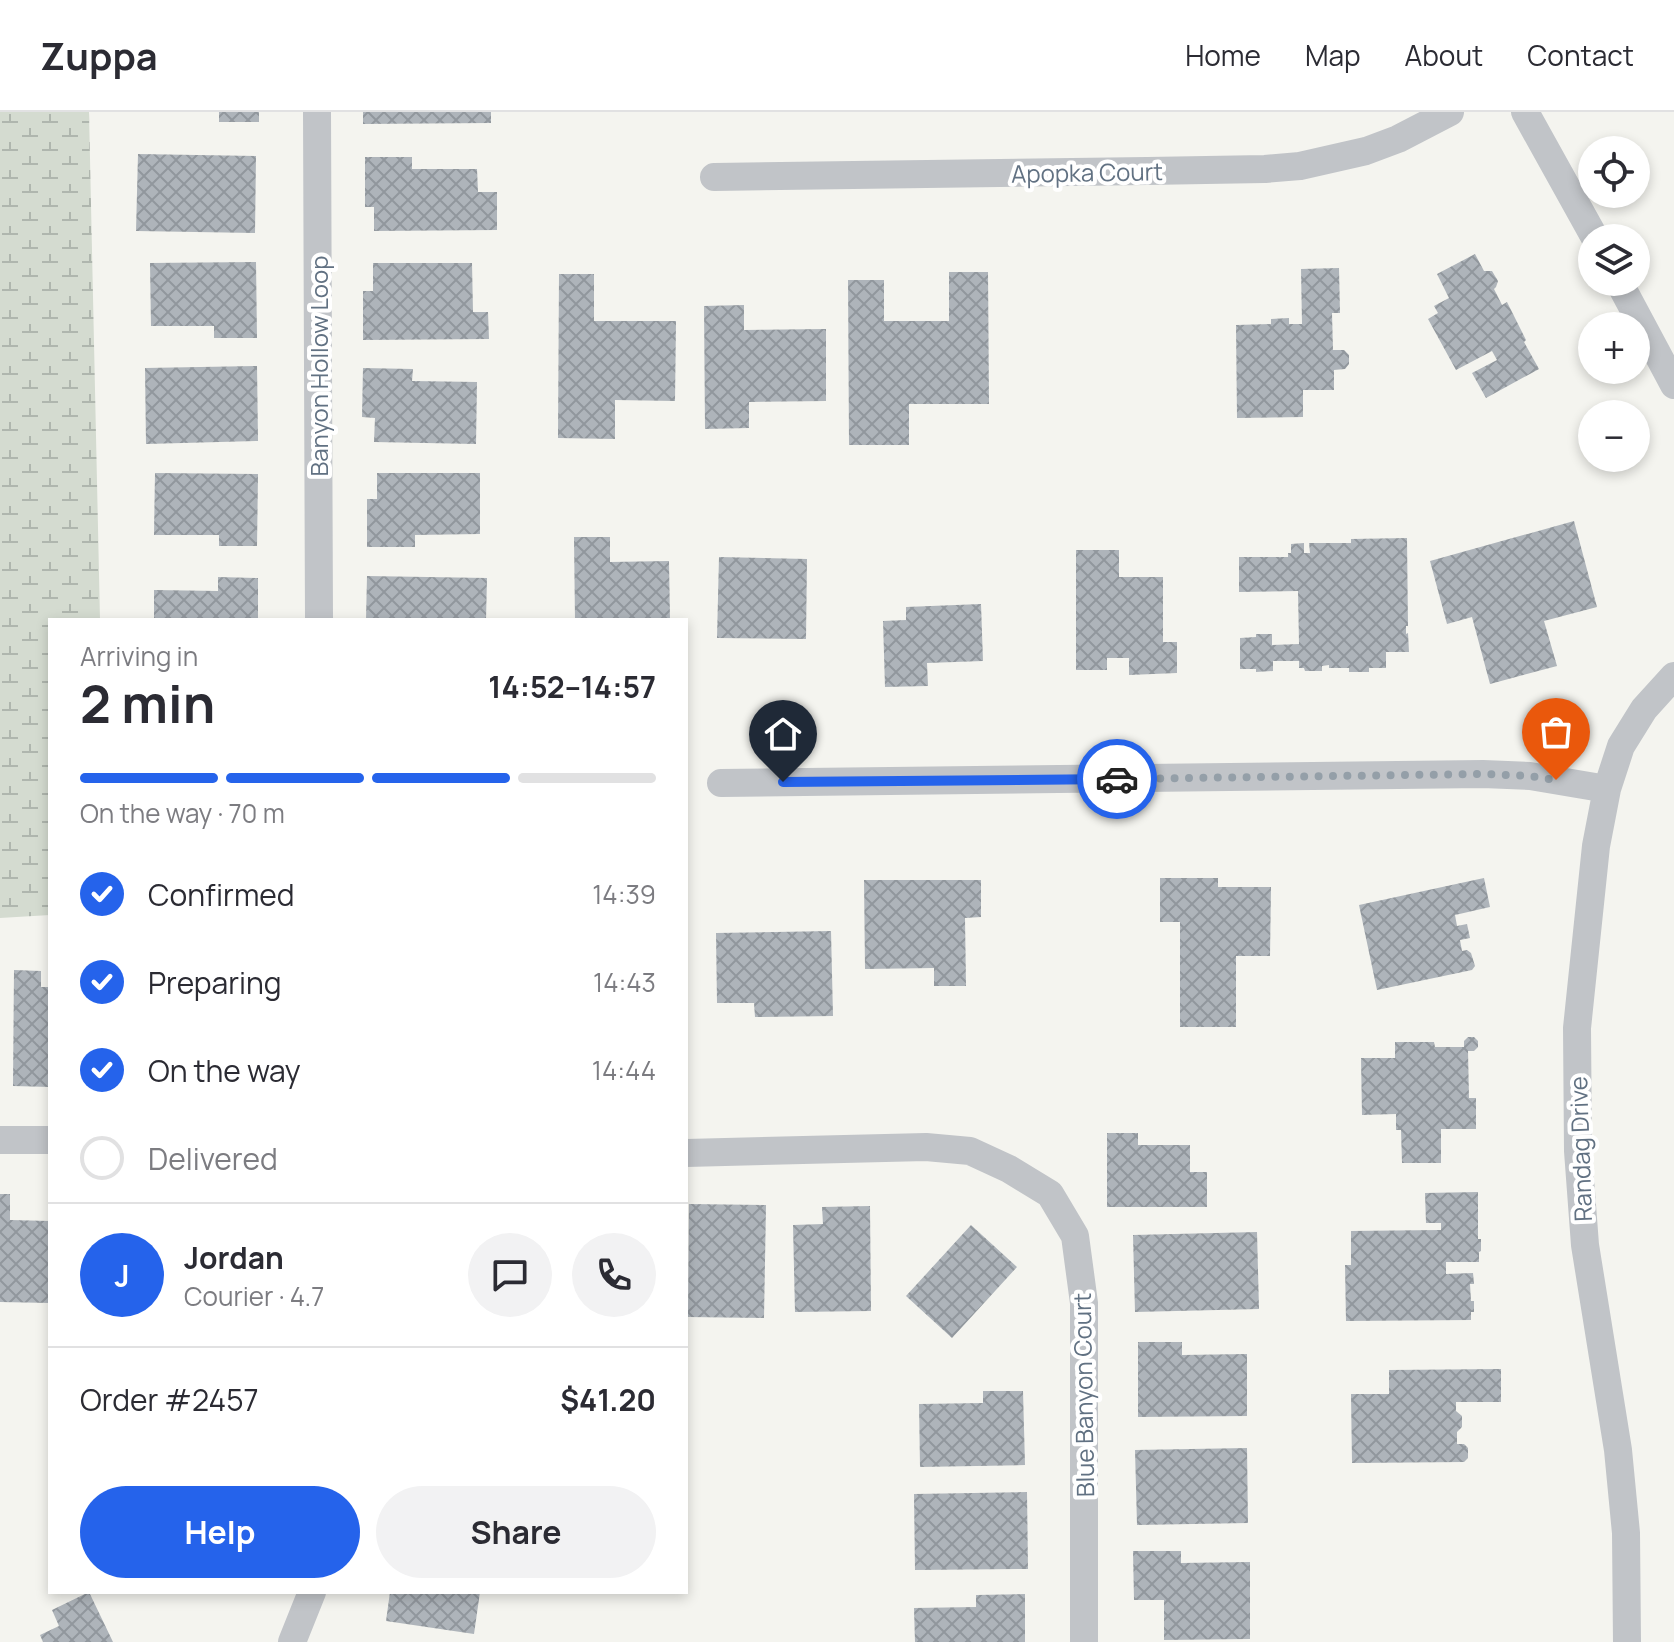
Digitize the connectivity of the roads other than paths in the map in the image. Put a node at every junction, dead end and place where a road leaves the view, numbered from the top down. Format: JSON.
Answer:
{"nodes":[{"id":1,"x":317,"y":112,"type":"edge"},
{"id":2,"x":1450,"y":112,"type":"edge"},
{"id":3,"x":1525,"y":112,"type":"edge"},
{"id":4,"x":714,"y":177,"type":"dead end"},
{"id":5,"x":1587,"y":224,"type":"edge"},
{"id":6,"x":1626,"y":296,"type":"edge"},
{"id":7,"x":1674,"y":385,"type":"edge"},
{"id":8,"x":319,"y":618,"type":"edge"},
{"id":9,"x":1674,"y":676,"type":"edge"},
{"id":10,"x":721,"y":783,"type":"dead end"},
{"id":11,"x":1607,"y":789,"type":"junction"},
{"id":12,"x":0,"y":1140,"type":"edge"},
{"id":13,"x":48,"y":1140,"type":"edge"},
{"id":14,"x":688,"y":1153,"type":"edge"},
{"id":15,"x":311,"y":1594,"type":"edge"},
{"id":16,"x":292,"y":1642,"type":"edge"},
{"id":17,"x":1084,"y":1642,"type":"edge"},
{"id":18,"x":1627,"y":1642,"type":"edge"}],
"edges":[{"from":1,"to":8,"type":"street","name":"Banyon Hollow Loop"},
{"from":2,"to":4,"type":"street","name":"Apopka Court"},
{"from":3,"to":5,"type":"street"},
{"from":6,"to":7,"type":"street"},
{"from":9,"to":11,"type":"street","name":"Randag Drive"},
{"from":10,"to":11,"type":"street"},
{"from":11,"to":18,"type":"street","name":"Randag Drive"},
{"from":12,"to":13,"type":"street"},
{"from":14,"to":17,"type":"street","name":"Blue Banyon Court"},
{"from":15,"to":16,"type":"street"}]}
